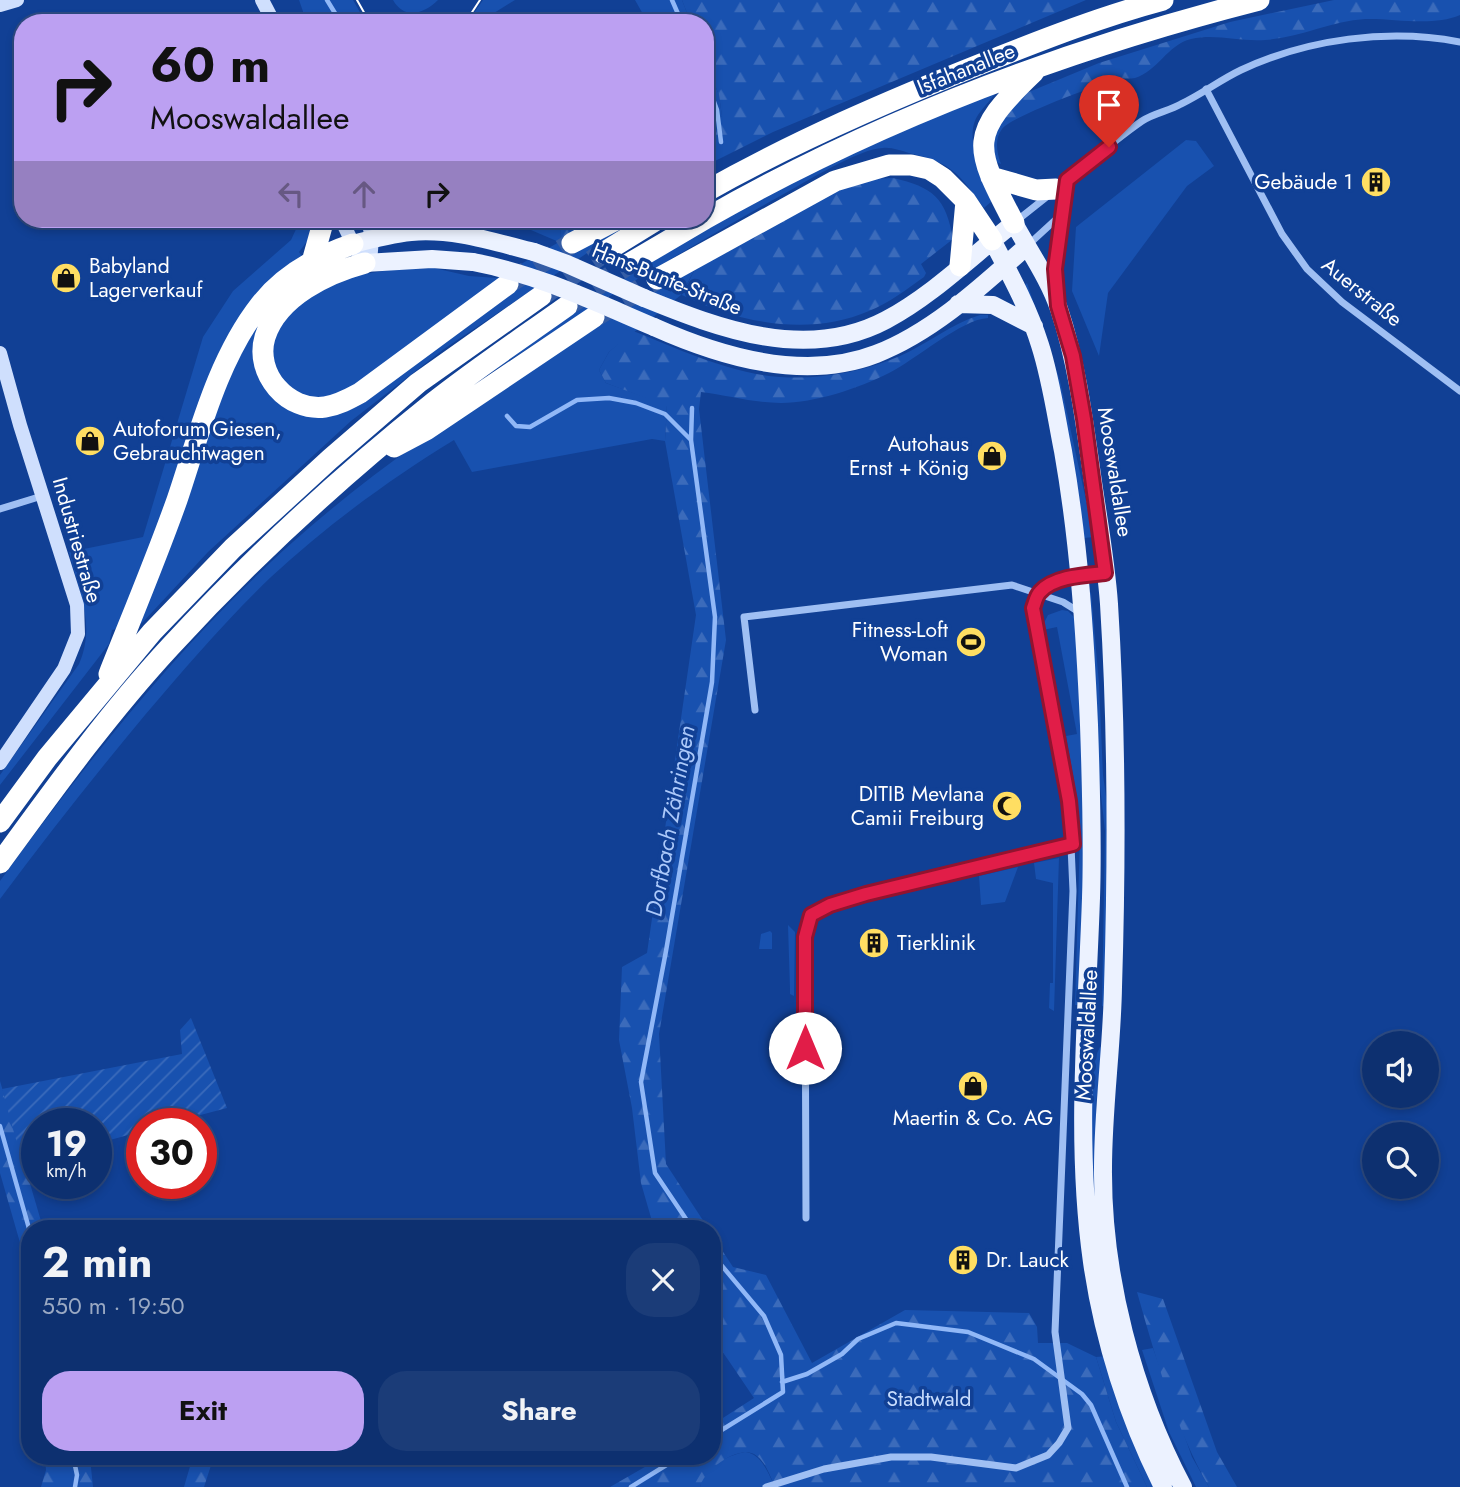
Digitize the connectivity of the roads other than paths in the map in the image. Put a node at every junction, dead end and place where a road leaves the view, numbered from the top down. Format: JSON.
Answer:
{"nodes":[{"id":1,"x":17,"y":0,"type":"edge"},
{"id":2,"x":1117,"y":0,"type":"edge"},
{"id":3,"x":1163,"y":0,"type":"edge"},
{"id":4,"x":1259,"y":0,"type":"edge"},
{"id":5,"x":0,"y":5,"type":"edge"},
{"id":6,"x":1082,"y":26,"type":"junction"},
{"id":7,"x":1460,"y":42,"type":"edge"},
{"id":8,"x":1040,"y":66,"type":"junction"},
{"id":9,"x":1206,"y":89,"type":"junction"},
{"id":10,"x":991,"y":177,"type":"junction"},
{"id":11,"x":728,"y":179,"type":"junction"},
{"id":12,"x":714,"y":182,"type":"edge"},
{"id":13,"x":1061,"y":185,"type":"junction"},
{"id":14,"x":714,"y":187,"type":"edge"},
{"id":15,"x":966,"y":201,"type":"junction"},
{"id":16,"x":1065,"y":212,"type":"junction"},
{"id":17,"x":714,"y":214,"type":"edge"},
{"id":18,"x":1014,"y":223,"type":"junction"},
{"id":19,"x":321,"y":228,"type":"edge"},
{"id":20,"x":349,"y":228,"type":"edge"},
{"id":21,"x":366,"y":228,"type":"edge"},
{"id":22,"x":440,"y":228,"type":"edge"},
{"id":23,"x":601,"y":228,"type":"edge"},
{"id":24,"x":643,"y":228,"type":"edge"},
{"id":25,"x":690,"y":228,"type":"edge"},
{"id":26,"x":447,"y":233,"type":"junction"},
{"id":27,"x":992,"y":240,"type":"junction"},
{"id":28,"x":362,"y":242,"type":"junction"},
{"id":29,"x":572,"y":243,"type":"tunnel mouth"},
{"id":30,"x":1027,"y":246,"type":"junction"},
{"id":31,"x":603,"y":253,"type":"tunnel mouth"},
{"id":32,"x":312,"y":262,"type":"junction"},
{"id":33,"x":368,"y":262,"type":"junction"},
{"id":34,"x":630,"y":263,"type":"tunnel mouth"},
{"id":35,"x":1005,"y":265,"type":"junction"},
{"id":36,"x":960,"y":266,"type":"junction"},
{"id":37,"x":657,"y":279,"type":"tunnel mouth"},
{"id":38,"x":508,"y":284,"type":"tunnel mouth"},
{"id":39,"x":541,"y":296,"type":"tunnel mouth"},
{"id":40,"x":958,"y":304,"type":"junction"},
{"id":41,"x":567,"y":306,"type":"tunnel mouth"},
{"id":42,"x":1058,"y":306,"type":"junction"},
{"id":43,"x":594,"y":317,"type":"tunnel mouth"},
{"id":44,"x":1034,"y":326,"type":"junction"},
{"id":45,"x":0,"y":353,"type":"edge"},
{"id":46,"x":1460,"y":391,"type":"edge"},
{"id":47,"x":358,"y":466,"type":"junction"},
{"id":48,"x":43,"y":495,"type":"junction"},
{"id":49,"x":0,"y":509,"type":"edge"},
{"id":50,"x":1105,"y":573,"type":"junction"},
{"id":51,"x":1080,"y":576,"type":"junction"},
{"id":52,"x":1038,"y":593,"type":"junction"},
{"id":53,"x":1084,"y":615,"type":"junction"},
{"id":54,"x":102,"y":692,"type":"junction"},
{"id":55,"x":755,"y":710,"type":"dead end"},
{"id":56,"x":0,"y":763,"type":"edge"},
{"id":57,"x":0,"y":822,"type":"edge"},
{"id":58,"x":1073,"y":844,"type":"junction"},
{"id":59,"x":0,"y":863,"type":"edge"},
{"id":60,"x":806,"y":1218,"type":"dead end"},
{"id":61,"x":766,"y":1487,"type":"edge"},
{"id":62,"x":1163,"y":1487,"type":"edge"},
{"id":63,"x":1183,"y":1487,"type":"edge"}],
"edges":[{"from":1,"to":5,"type":"street"},
{"from":2,"to":6,"type":"highway"},
{"from":3,"to":6,"type":"highway","name":"Isfahanallee"},
{"from":4,"to":8,"type":"highway","name":"Isfahanallee"},
{"from":6,"to":11,"type":"highway","name":"Isfahanallee"},
{"from":7,"to":9,"type":"street","name":"Hans-Bunte-Straße"},
{"from":8,"to":10,"type":"highway"},
{"from":8,"to":17,"type":"highway","name":"Isfahanallee"},
{"from":9,"to":13,"type":"street","name":"Hans-Bunte-Straße"},
{"from":9,"to":46,"type":"street","name":"Auerstraße"},
{"from":10,"to":13,"type":"highway"},
{"from":10,"to":18,"type":"highway"},
{"from":11,"to":12,"type":"highway"},
{"from":11,"to":14,"type":"highway","name":"Isfahanallee"},
{"from":13,"to":16,"type":"street"},
{"from":13,"to":18,"type":"street","name":"Hans-Bunte-Straße"},
{"from":15,"to":27,"type":"highway"},
{"from":15,"to":36,"type":"highway"},
{"from":15,"to":37,"type":"highway"},
{"from":16,"to":30,"type":"street"},
{"from":16,"to":42,"type":"street"},
{"from":18,"to":27,"type":"main road","name":"Hans-Bunte-Straße"},
{"from":18,"to":30,"type":"main road","name":"Mooswaldallee"},
{"from":19,"to":32,"type":"highway"},
{"from":20,"to":28,"type":"street"},
{"from":21,"to":28,"type":"street"},
{"from":22,"to":26,"type":"street"},
{"from":23,"to":29,"type":"highway"},
{"from":24,"to":31,"type":"highway"},
{"from":25,"to":34,"type":"highway","name":"Isfahanallee"},
{"from":26,"to":28,"type":"main road","name":"Hans-Bunte-Straße"},
{"from":26,"to":36,"type":"main road","name":"Hans-Bunte-Straße","bridge":true},
{"from":27,"to":35,"type":"main road","name":"Mooswaldallee"},
{"from":27,"to":36,"type":"main road","name":"Hans-Bunte-Straße"},
{"from":28,"to":32,"type":"highway"},
{"from":28,"to":33,"type":"street"},
{"from":30,"to":35,"type":"main road"},
{"from":30,"to":42,"type":"main road","name":"Mooswaldallee"},
{"from":32,"to":54,"type":"highway"},
{"from":33,"to":38,"type":"highway"},
{"from":33,"to":40,"type":"main road","bridge":true},
{"from":35,"to":40,"type":"main road"},
{"from":35,"to":44,"type":"main road","name":"Mooswaldallee"},
{"from":39,"to":54,"type":"highway"},
{"from":40,"to":44,"type":"main road"},
{"from":41,"to":47,"type":"highway"},
{"from":42,"to":50,"type":"main road","name":"Mooswaldallee"},
{"from":43,"to":47,"type":"highway"},
{"from":44,"to":51,"type":"main road","name":"Mooswaldallee"},
{"from":45,"to":48,"type":"street","name":"Industriestraße"},
{"from":47,"to":59,"type":"highway"},
{"from":48,"to":49,"type":"street"},
{"from":48,"to":56,"type":"street","name":"Industriestraße"},
{"from":50,"to":51,"type":"street"},
{"from":50,"to":63,"type":"main road","name":"Mooswaldallee"},
{"from":51,"to":52,"type":"street"},
{"from":51,"to":53,"type":"main road","name":"Mooswaldallee"},
{"from":52,"to":53,"type":"street"},
{"from":52,"to":55,"type":"street"},
{"from":52,"to":58,"type":"street","name":"Mooswaldallee"},
{"from":53,"to":62,"type":"main road","name":"Mooswaldallee"},
{"from":54,"to":57,"type":"highway"},
{"from":58,"to":60,"type":"street"},
{"from":58,"to":61,"type":"street","name":"Mooswaldallee"}]}
